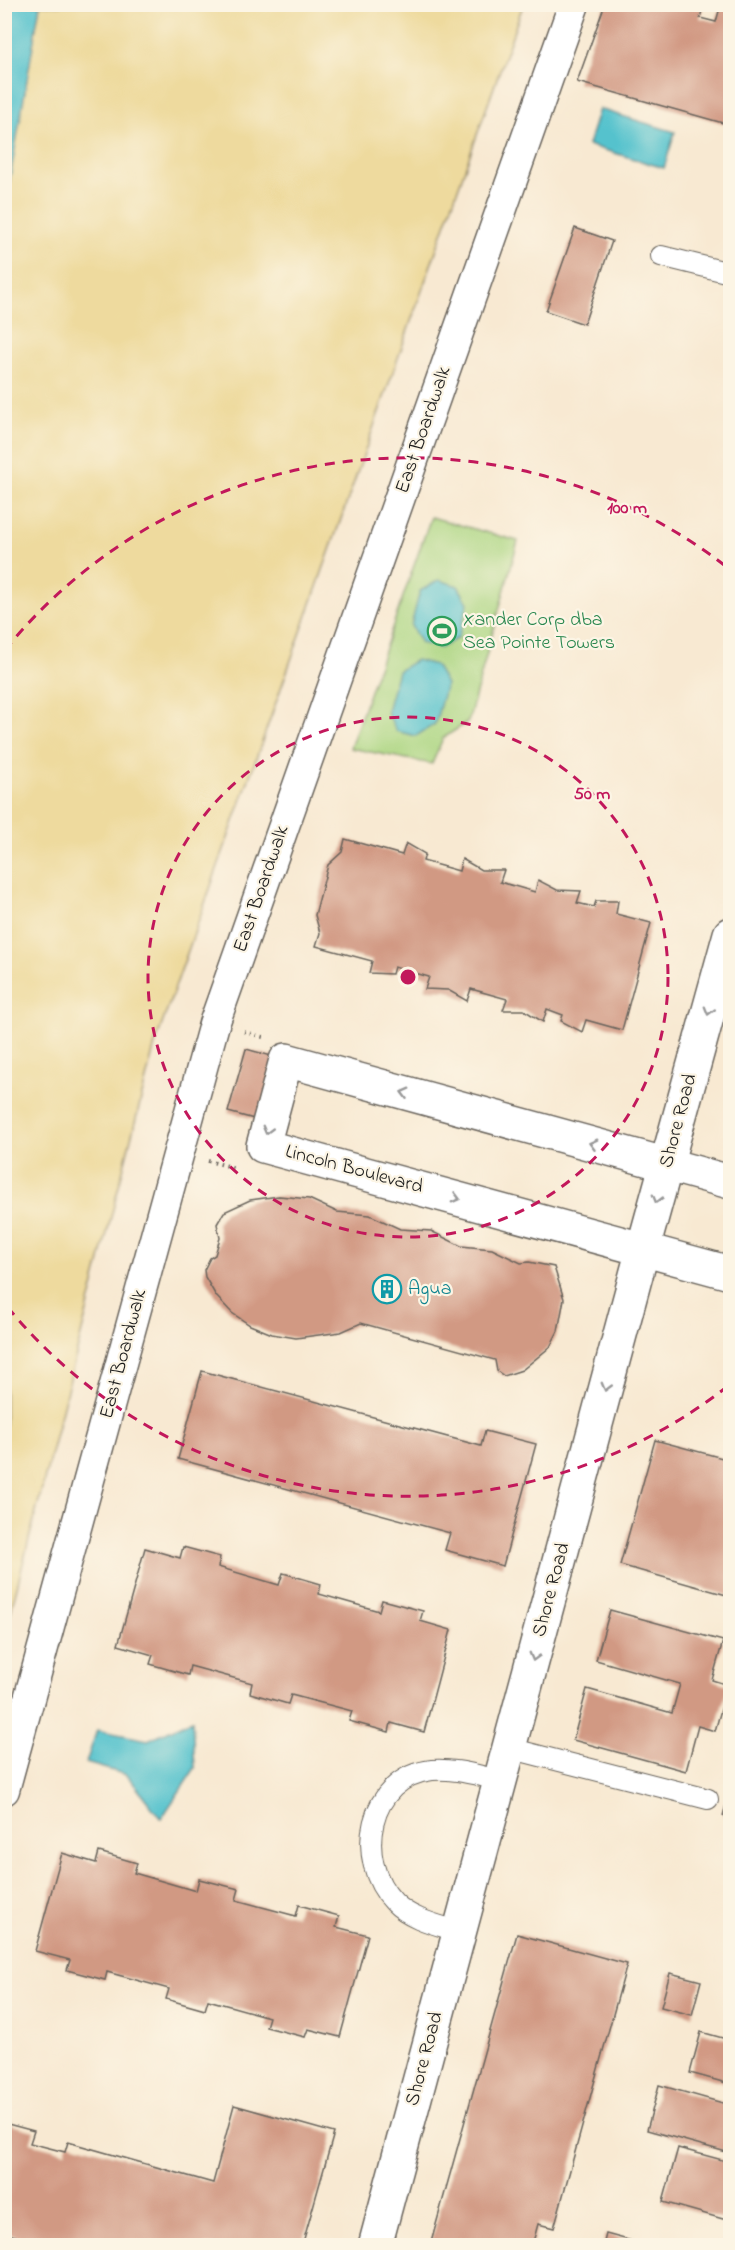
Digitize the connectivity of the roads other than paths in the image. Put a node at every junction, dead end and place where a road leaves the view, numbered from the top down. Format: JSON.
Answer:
{"nodes":[{"id":1,"x":574,"y":4,"type":"edge"},
{"id":2,"x":662,"y":256,"type":"dead end"},
{"id":3,"x":730,"y":273,"type":"edge"},
{"id":4,"x":730,"y":934,"type":"edge"},
{"id":5,"x":666,"y":1164,"type":"junction"},
{"id":6,"x":730,"y":1182,"type":"edge"},
{"id":7,"x":643,"y":1249,"type":"junction"},
{"id":8,"x":730,"y":1273,"type":"edge"},
{"id":9,"x":509,"y":1748,"type":"junction"},
{"id":10,"x":500,"y":1780,"type":"junction"},
{"id":11,"x":4,"y":1790,"type":"edge"},
{"id":12,"x":708,"y":1799,"type":"dead end"},
{"id":13,"x":460,"y":1932,"type":"junction"},
{"id":14,"x":375,"y":2246,"type":"edge"}],
"edges":[{"from":1,"to":11,"type":"street","name":"East Boardwalk"},
{"from":2,"to":3,"type":"lane"},
{"from":4,"to":5,"type":"street","name":"Shore Road","one_way":true},
{"from":5,"to":6,"type":"street","name":"Lincoln Boulevard"},
{"from":5,"to":7,"type":"street","name":"Shore Road","one_way":true},
{"from":5,"to":7,"type":"street","name":"Lincoln Boulevard","one_way":true},
{"from":7,"to":8,"type":"street","name":"Lincoln Boulevard"},
{"from":7,"to":9,"type":"street","name":"Shore Road","one_way":true},
{"from":9,"to":10,"type":"street","name":"Shore Road"},
{"from":9,"to":12,"type":"lane"},
{"from":10,"to":13,"type":"street","name":"Shore Road"},
{"from":10,"to":13,"type":"lane"},
{"from":13,"to":14,"type":"street","name":"Shore Road"}]}
